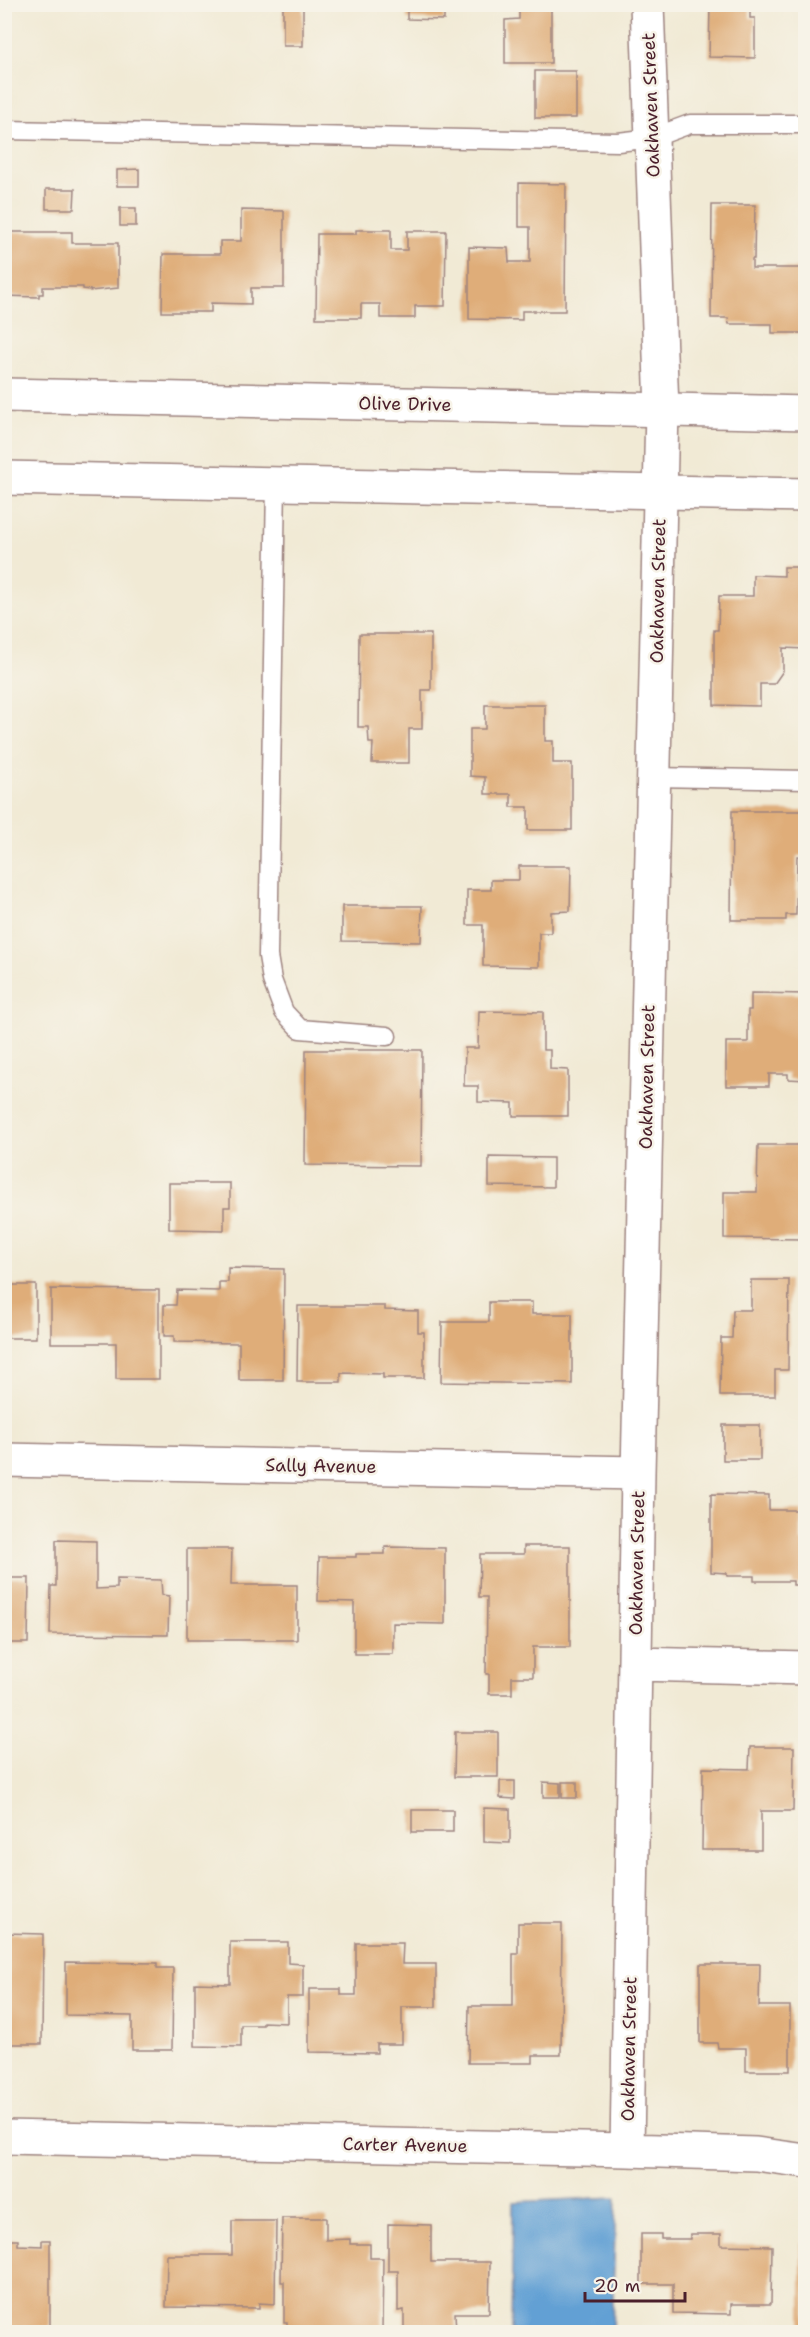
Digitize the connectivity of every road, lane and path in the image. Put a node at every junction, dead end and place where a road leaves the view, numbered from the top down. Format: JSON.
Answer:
{"nodes":[{"id":1,"x":647,"y":4,"type":"edge"},
{"id":2,"x":806,"y":124,"type":"edge"},
{"id":3,"x":4,"y":130,"type":"edge"},
{"id":4,"x":652,"y":138,"type":"junction"},
{"id":5,"x":4,"y":395,"type":"edge"},
{"id":6,"x":662,"y":409,"type":"junction"},
{"id":7,"x":806,"y":413,"type":"edge"},
{"id":8,"x":4,"y":478,"type":"edge"},
{"id":9,"x":276,"y":483,"type":"junction"},
{"id":10,"x":660,"y":492,"type":"junction"},
{"id":11,"x":806,"y":495,"type":"edge"},
{"id":12,"x":654,"y":777,"type":"junction"},
{"id":13,"x":806,"y":780,"type":"edge"},
{"id":14,"x":387,"y":1036,"type":"dead end"},
{"id":15,"x":4,"y":1460,"type":"edge"},
{"id":16,"x":638,"y":1473,"type":"junction"},
{"id":17,"x":635,"y":1664,"type":"junction"},
{"id":18,"x":806,"y":1668,"type":"edge"},
{"id":19,"x":4,"y":2137,"type":"edge"},
{"id":20,"x":627,"y":2150,"type":"junction"},
{"id":21,"x":806,"y":2161,"type":"edge"}],
"edges":[{"from":1,"to":4,"type":"street","name":"Oakhaven Street"},
{"from":2,"to":4,"type":"lane"},
{"from":3,"to":4,"type":"lane"},
{"from":4,"to":6,"type":"street","name":"Oakhaven Street"},
{"from":5,"to":6,"type":"street","name":"Olive Drive"},
{"from":6,"to":7,"type":"street","name":"Olive Drive"},
{"from":6,"to":10,"type":"street","name":"Oakhaven Street"},
{"from":8,"to":9,"type":"street"},
{"from":9,"to":10,"type":"street"},
{"from":9,"to":14,"type":"lane"},
{"from":10,"to":11,"type":"street"},
{"from":10,"to":12,"type":"street","name":"Oakhaven Street"},
{"from":12,"to":13,"type":"lane"},
{"from":12,"to":16,"type":"street","name":"Oakhaven Street"},
{"from":15,"to":16,"type":"street","name":"Sally Avenue"},
{"from":16,"to":17,"type":"street","name":"Oakhaven Street"},
{"from":17,"to":18,"type":"street"},
{"from":17,"to":20,"type":"street","name":"Oakhaven Street"},
{"from":19,"to":20,"type":"street","name":"Carter Avenue"},
{"from":20,"to":21,"type":"street","name":"Carter Avenue"}]}
